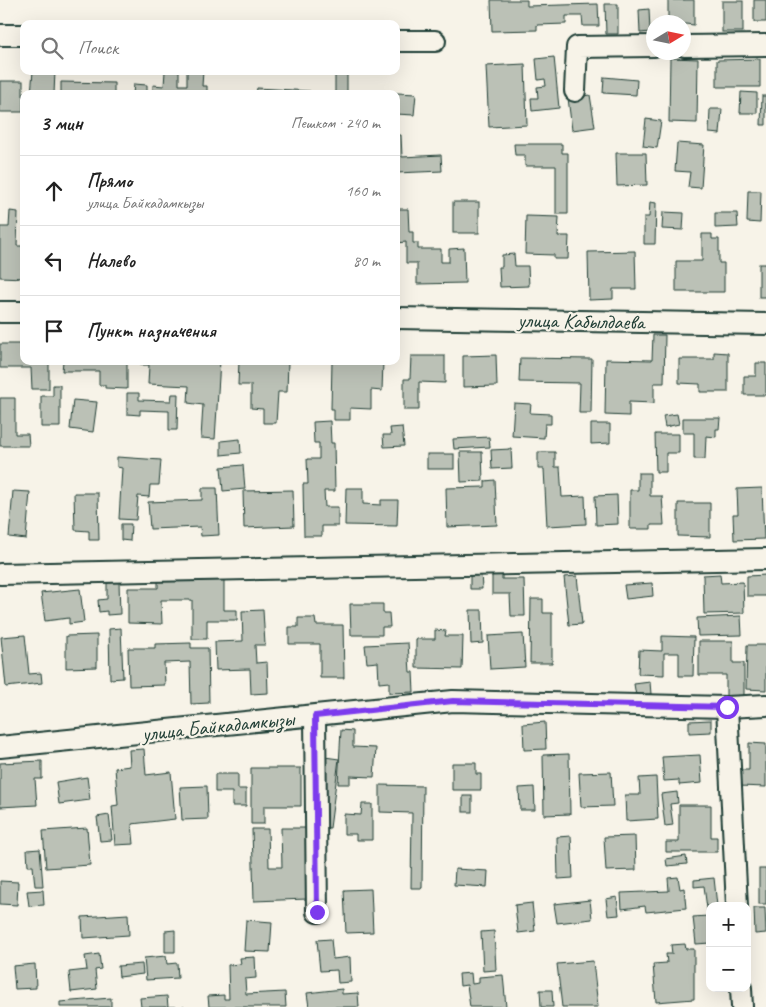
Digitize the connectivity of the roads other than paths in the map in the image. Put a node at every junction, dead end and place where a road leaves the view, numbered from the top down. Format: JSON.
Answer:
{"nodes":[{"id":1,"x":0,"y":35,"type":"edge"},
{"id":2,"x":20,"y":35,"type":"edge"},
{"id":3,"x":400,"y":40,"type":"edge"},
{"id":4,"x":436,"y":41,"type":"dead end"},
{"id":5,"x":766,"y":45,"type":"edge"},
{"id":6,"x":646,"y":46,"type":"edge"},
{"id":7,"x":691,"y":46,"type":"edge"},
{"id":8,"x":575,"y":91,"type":"dead end"},
{"id":9,"x":0,"y":312,"type":"edge"},
{"id":10,"x":20,"y":312,"type":"edge"},
{"id":11,"x":400,"y":318,"type":"edge"},
{"id":12,"x":766,"y":324,"type":"edge"},
{"id":13,"x":766,"y":559,"type":"edge"},
{"id":14,"x":0,"y":574,"type":"edge"},
{"id":15,"x":766,"y":705,"type":"edge"},
{"id":16,"x":727,"y":707,"type":"junction"},
{"id":17,"x":315,"y":716,"type":"junction"},
{"id":18,"x":0,"y":747,"type":"edge"},
{"id":19,"x":737,"y":902,"type":"edge"},
{"id":20,"x":317,"y":912,"type":"dead end"},
{"id":21,"x":741,"y":992,"type":"edge"},
{"id":22,"x":742,"y":1007,"type":"edge"}],
"edges":[{"from":1,"to":2,"type":"street"},
{"from":3,"to":4,"type":"street"},
{"from":5,"to":7,"type":"street"},
{"from":6,"to":8,"type":"street"},
{"from":9,"to":10,"type":"street"},
{"from":11,"to":12,"type":"street","name":"улица Кабылдаева"},
{"from":13,"to":14,"type":"street"},
{"from":15,"to":16,"type":"street","name":"улица Байкадамкызы"},
{"from":16,"to":17,"type":"street","name":"улица Байкадамкызы"},
{"from":16,"to":19,"type":"street"},
{"from":17,"to":18,"type":"street","name":"улица Байкадамкызы"},
{"from":17,"to":20,"type":"street"},
{"from":21,"to":22,"type":"street"}]}
